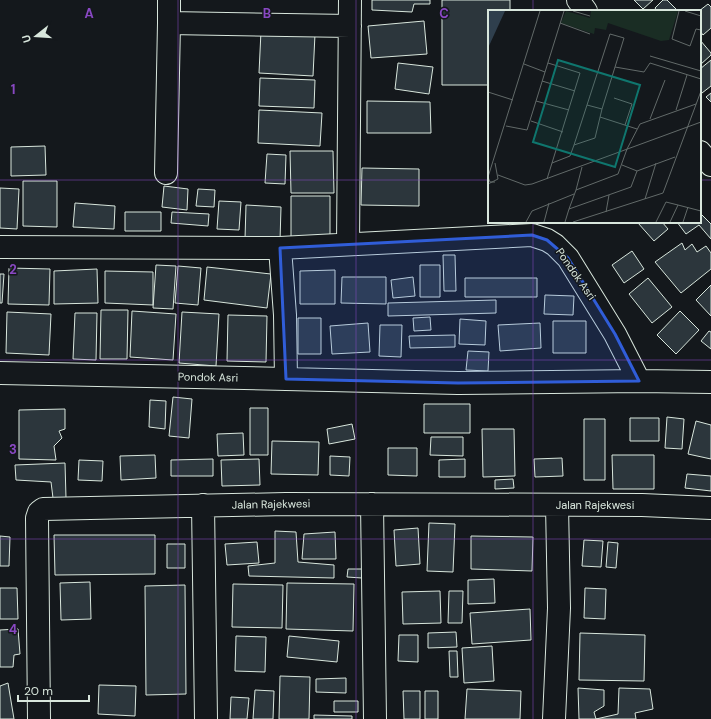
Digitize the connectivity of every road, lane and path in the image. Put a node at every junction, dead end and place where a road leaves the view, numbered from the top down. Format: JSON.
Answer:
{"nodes":[{"id":1,"x":169,"y":0,"type":"edge"},
{"id":2,"x":350,"y":0,"type":"edge"},
{"id":3,"x":578,"y":0,"type":"edge"},
{"id":4,"x":585,"y":10,"type":"edge"},
{"id":5,"x":169,"y":23,"type":"junction"},
{"id":6,"x":350,"y":26,"type":"junction"},
{"id":7,"x":701,"y":153,"type":"edge"},
{"id":8,"x":711,"y":165,"type":"edge"},
{"id":9,"x":166,"y":173,"type":"dead end"},
{"id":10,"x":348,"y":244,"type":"junction"},
{"id":11,"x":0,"y":247,"type":"edge"},
{"id":12,"x":280,"y":248,"type":"junction"},
{"id":13,"x":0,"y":373,"type":"edge"},
{"id":14,"x":286,"y":379,"type":"junction"},
{"id":15,"x":639,"y":381,"type":"junction"},
{"id":16,"x":711,"y":382,"type":"edge"},
{"id":17,"x":372,"y":504,"type":"junction"},
{"id":18,"x":557,"y":505,"type":"junction"},
{"id":19,"x":203,"y":506,"type":"junction"},
{"id":20,"x":711,"y":508,"type":"edge"},
{"id":21,"x":39,"y":719,"type":"edge"},
{"id":22,"x":206,"y":719,"type":"edge"},
{"id":23,"x":375,"y":719,"type":"edge"},
{"id":24,"x":554,"y":719,"type":"edge"}],
"edges":[{"from":1,"to":5,"type":"street"},
{"from":2,"to":6,"type":"street"},
{"from":3,"to":4,"type":"street"},
{"from":5,"to":6,"type":"street"},
{"from":5,"to":9,"type":"street"},
{"from":6,"to":10,"type":"street"},
{"from":7,"to":8,"type":"street"},
{"from":10,"to":12,"type":"street","name":"Pondok Asri"},
{"from":10,"to":15,"type":"street","name":"Pondok Asri"},
{"from":11,"to":12,"type":"street","name":"Pondok Asri"},
{"from":12,"to":14,"type":"street"},
{"from":13,"to":14,"type":"street","name":"Pondok Asri"},
{"from":14,"to":15,"type":"street","name":"Pondok Asri"},
{"from":15,"to":16,"type":"street"},
{"from":17,"to":18,"type":"street","name":"Jalan Rajekwesi"},
{"from":17,"to":19,"type":"street","name":"Jalan Rajekwesi"},
{"from":17,"to":23,"type":"street"},
{"from":18,"to":20,"type":"street","name":"Jalan Rajekwesi"},
{"from":18,"to":24,"type":"street"},
{"from":19,"to":21,"type":"street","name":"Jalan Rajekwesi"},
{"from":19,"to":22,"type":"street"}]}
